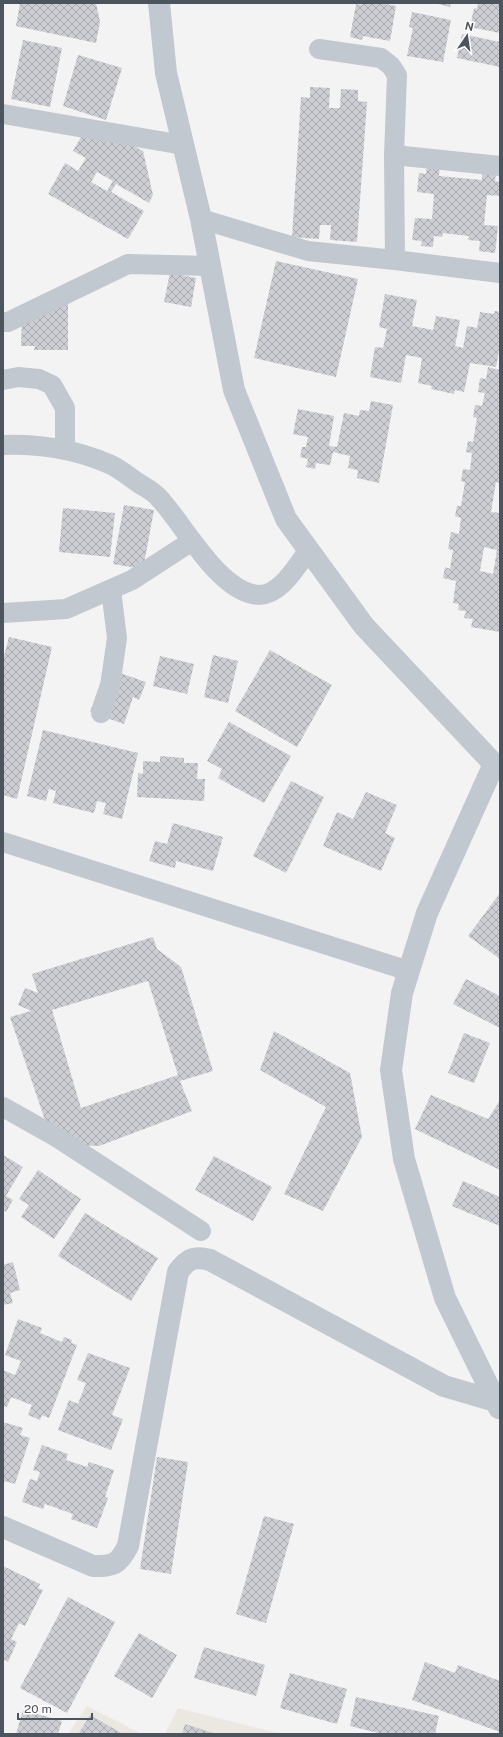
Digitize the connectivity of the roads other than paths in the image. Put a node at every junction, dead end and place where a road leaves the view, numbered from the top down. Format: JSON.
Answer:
{"nodes":[{"id":1,"x":159,"y":3,"type":"edge"},
{"id":2,"x":319,"y":49,"type":"dead end"},
{"id":3,"x":3,"y":114,"type":"edge"},
{"id":4,"x":183,"y":145,"type":"junction"},
{"id":5,"x":394,"y":155,"type":"junction"},
{"id":6,"x":500,"y":166,"type":"edge"},
{"id":7,"x":201,"y":219,"type":"junction"},
{"id":8,"x":395,"y":260,"type":"junction"},
{"id":9,"x":211,"y":266,"type":"junction"},
{"id":10,"x":500,"y":273,"type":"edge"},
{"id":11,"x":3,"y":322,"type":"edge"},
{"id":12,"x":3,"y":380,"type":"edge"},
{"id":13,"x":3,"y":445,"type":"edge"},
{"id":14,"x":64,"y":450,"type":"junction"},
{"id":15,"x":192,"y":541,"type":"junction"},
{"id":16,"x":309,"y":550,"type":"junction"},
{"id":17,"x":111,"y":590,"type":"junction"},
{"id":18,"x":3,"y":614,"type":"edge"},
{"id":19,"x":101,"y":713,"type":"dead end"},
{"id":20,"x":497,"y":765,"type":"edge"},
{"id":21,"x":3,"y":842,"type":"edge"},
{"id":22,"x":409,"y":971,"type":"junction"},
{"id":23,"x":3,"y":1107,"type":"edge"},
{"id":24,"x":201,"y":1231,"type":"dead end"},
{"id":25,"x":497,"y":1406,"type":"edge"},
{"id":26,"x":3,"y":1527,"type":"edge"}],
"edges":[{"from":1,"to":4,"type":"street"},
{"from":2,"to":5,"type":"street"},
{"from":3,"to":4,"type":"street"},
{"from":4,"to":7,"type":"street"},
{"from":5,"to":6,"type":"street"},
{"from":5,"to":8,"type":"street"},
{"from":7,"to":8,"type":"street"},
{"from":7,"to":9,"type":"street"},
{"from":8,"to":10,"type":"street"},
{"from":9,"to":11,"type":"street"},
{"from":9,"to":16,"type":"street"},
{"from":12,"to":14,"type":"street"},
{"from":13,"to":14,"type":"street"},
{"from":14,"to":15,"type":"street"},
{"from":15,"to":16,"type":"street"},
{"from":15,"to":17,"type":"street"},
{"from":16,"to":20,"type":"street"},
{"from":17,"to":18,"type":"street"},
{"from":17,"to":19,"type":"street"},
{"from":20,"to":22,"type":"street"},
{"from":21,"to":22,"type":"street"},
{"from":22,"to":25,"type":"street"},
{"from":23,"to":24,"type":"street"},
{"from":25,"to":26,"type":"street"}]}
